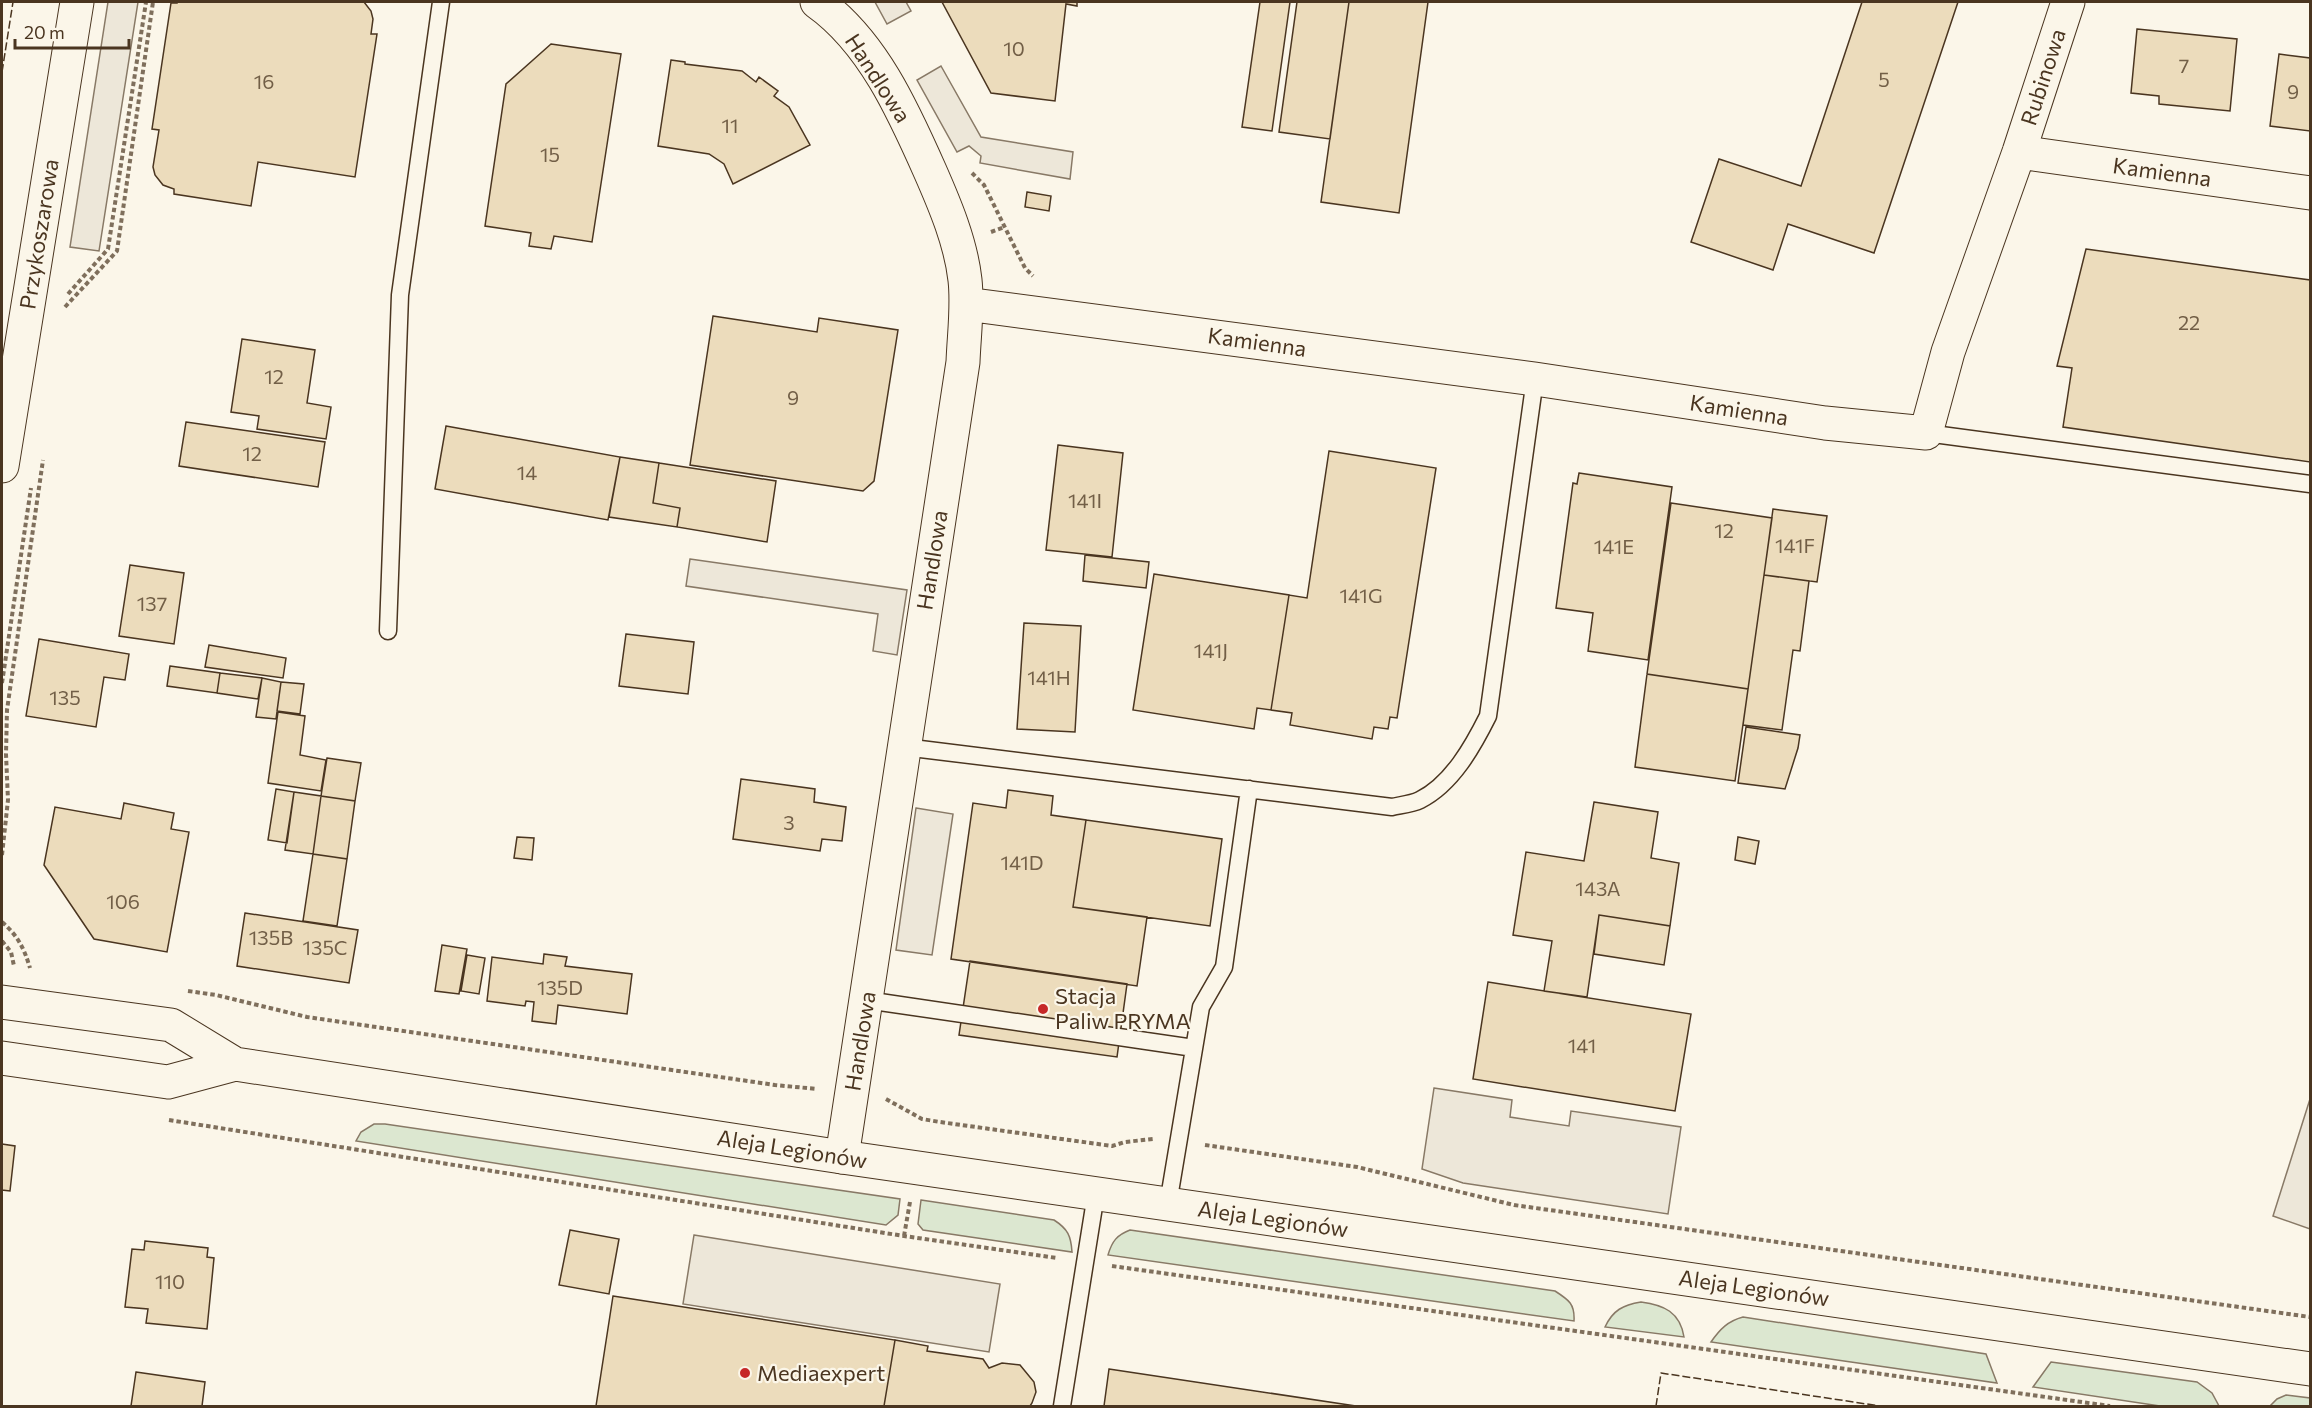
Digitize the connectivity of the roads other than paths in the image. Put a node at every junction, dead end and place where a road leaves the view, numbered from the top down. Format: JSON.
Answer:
{"nodes":[{"id":1,"x":77,"y":2,"type":"edge"},
{"id":2,"x":441,"y":2,"type":"edge"},
{"id":3,"x":817,"y":2,"type":"edge"},
{"id":4,"x":2068,"y":2,"type":"edge"},
{"id":5,"x":2019,"y":152,"type":"junction"},
{"id":6,"x":2310,"y":193,"type":"edge"},
{"id":7,"x":966,"y":304,"type":"junction"},
{"id":8,"x":1535,"y":379,"type":"junction"},
{"id":9,"x":1926,"y":433,"type":"junction"},
{"id":10,"x":2,"y":466,"type":"edge"},
{"id":11,"x":2310,"y":484,"type":"edge"},
{"id":12,"x":388,"y":631,"type":"dead end"},
{"id":13,"x":904,"y":747,"type":"junction"},
{"id":14,"x":1249,"y":789,"type":"junction"},
{"id":15,"x":866,"y":1000,"type":"junction"},
{"id":16,"x":2,"y":1002,"type":"edge"},
{"id":17,"x":1194,"y":1048,"type":"junction"},
{"id":18,"x":2,"y":1058,"type":"edge"},
{"id":19,"x":236,"y":1064,"type":"junction"},
{"id":20,"x":842,"y":1157,"type":"junction"},
{"id":21,"x":1096,"y":1194,"type":"junction"},
{"id":22,"x":1168,"y":1204,"type":"junction"},
{"id":23,"x":2310,"y":1368,"type":"edge"},
{"id":24,"x":1062,"y":1407,"type":"edge"}],
"edges":[{"from":1,"to":10,"type":"street","name":"Przykoszarowa"},
{"from":2,"to":12,"type":"lane"},
{"from":3,"to":7,"type":"street","name":"Handlowa"},
{"from":4,"to":5,"type":"street","name":"Rubinowa"},
{"from":5,"to":6,"type":"street","name":"Kamienna"},
{"from":5,"to":9,"type":"street"},
{"from":7,"to":8,"type":"street","name":"Kamienna"},
{"from":7,"to":13,"type":"street","name":"Handlowa"},
{"from":8,"to":9,"type":"street","name":"Kamienna"},
{"from":8,"to":14,"type":"lane"},
{"from":9,"to":11,"type":"lane"},
{"from":13,"to":14,"type":"lane"},
{"from":13,"to":15,"type":"street","name":"Handlowa"},
{"from":14,"to":17,"type":"lane"},
{"from":15,"to":17,"type":"lane"},
{"from":15,"to":20,"type":"street","name":"Handlowa"},
{"from":16,"to":19,"type":"street","name":"Aleja Legionów"},
{"from":17,"to":22,"type":"lane"},
{"from":18,"to":19,"type":"street","name":"Aleja Legionów"},
{"from":19,"to":20,"type":"street","name":"Aleja Legionów"},
{"from":20,"to":21,"type":"street","name":"Aleja Legionów"},
{"from":21,"to":22,"type":"street","name":"Aleja Legionów"},
{"from":21,"to":24,"type":"lane"},
{"from":22,"to":23,"type":"street","name":"Aleja Legionów"}]}
